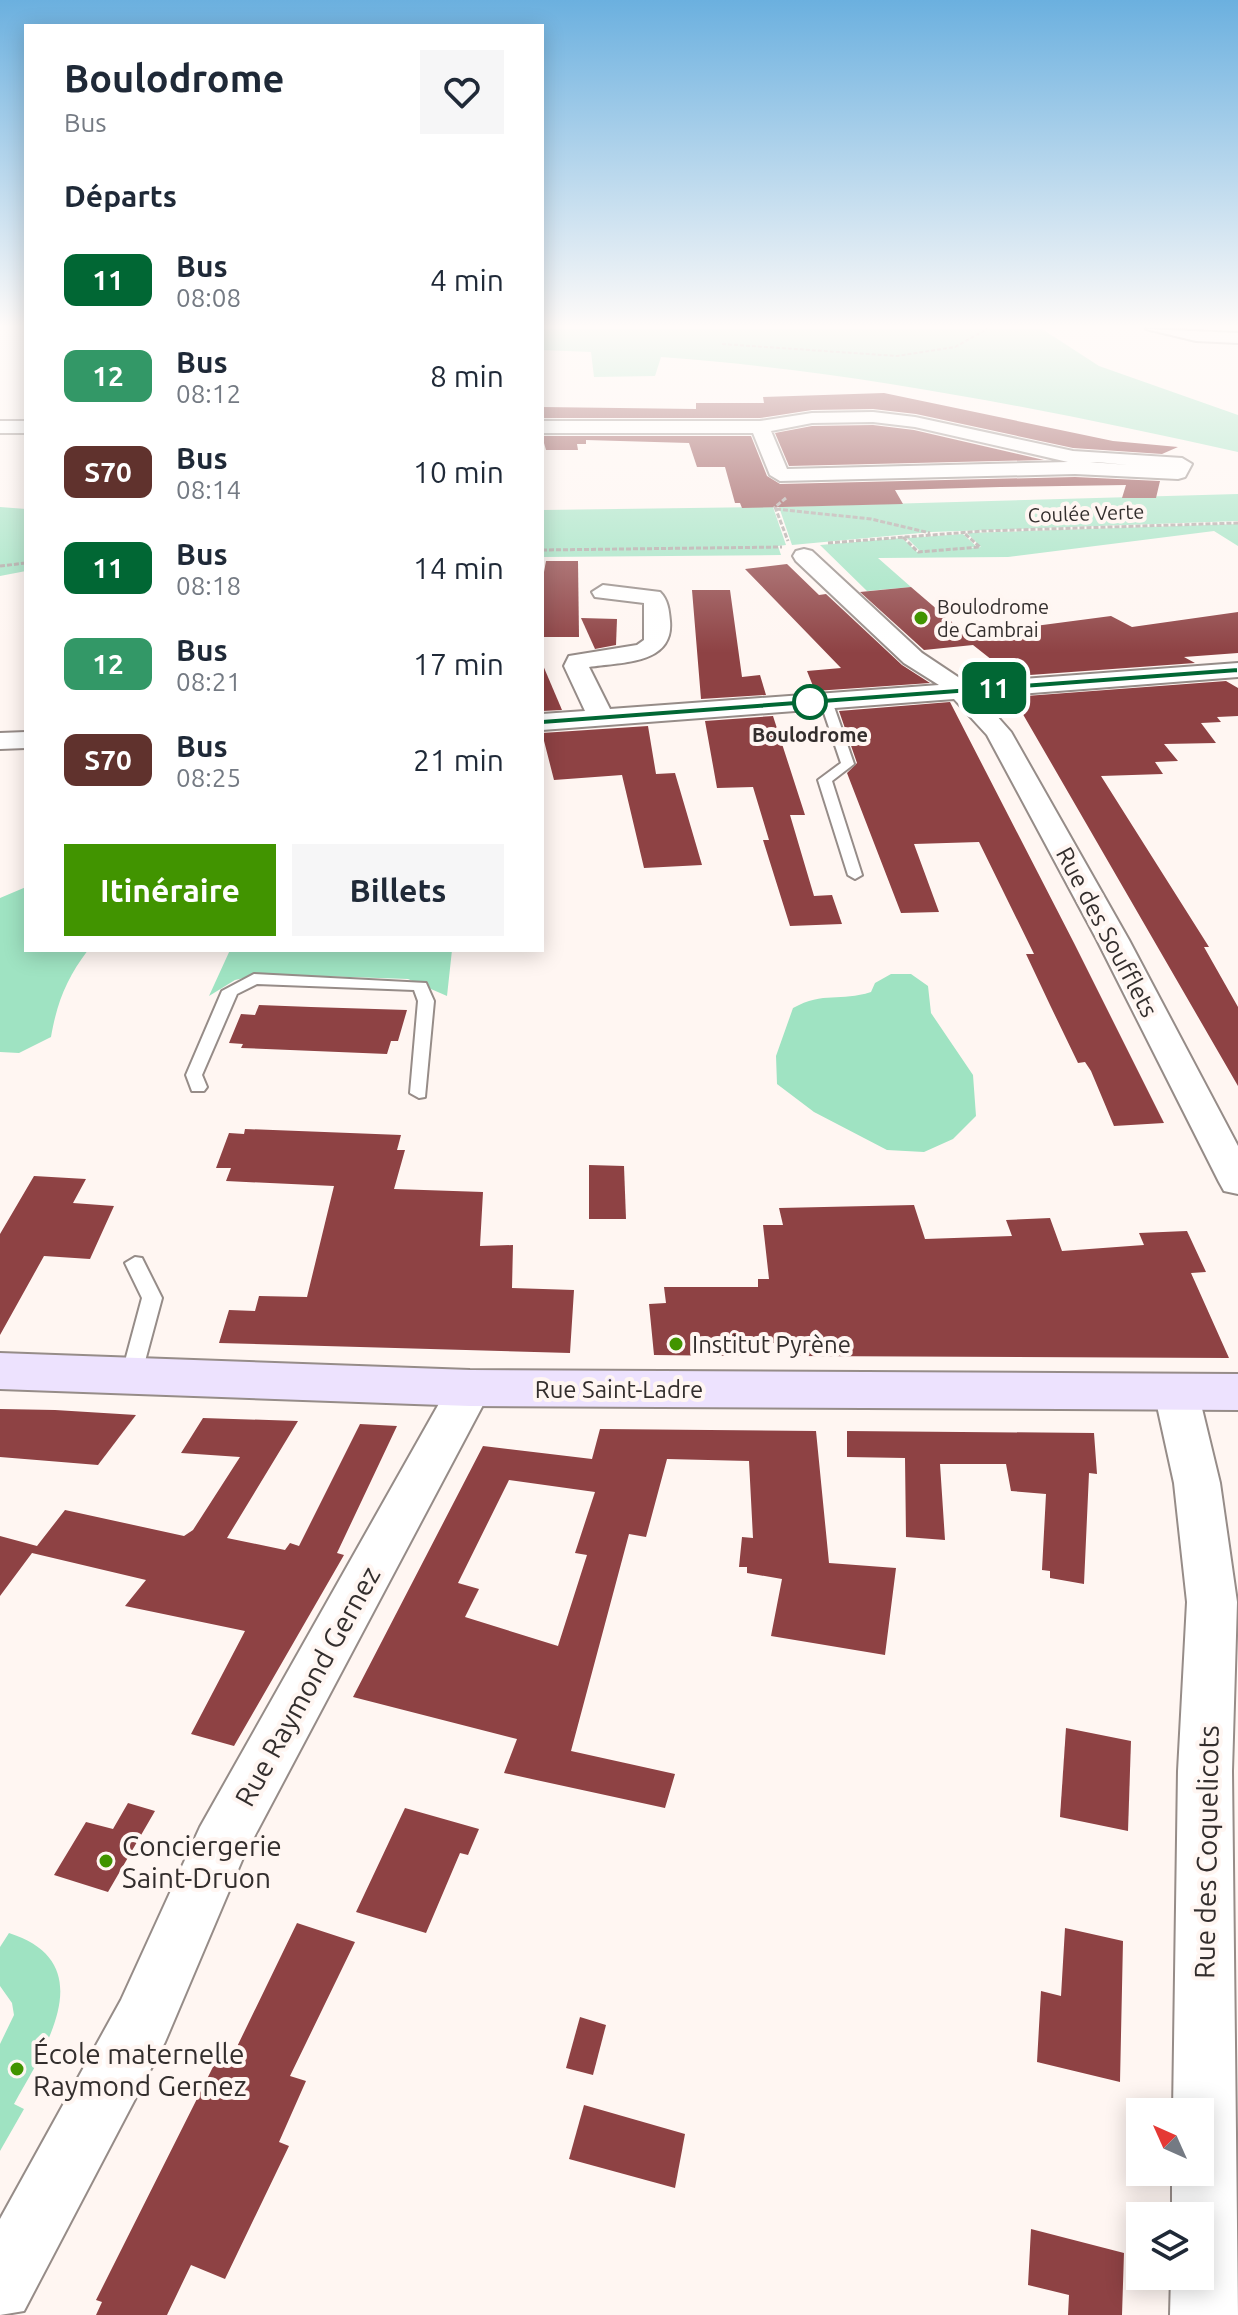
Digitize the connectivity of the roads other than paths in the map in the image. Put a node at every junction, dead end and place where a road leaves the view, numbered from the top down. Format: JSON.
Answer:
{"nodes":[{"id":1,"x":764,"y":437,"type":"edge"},
{"id":2,"x":966,"y":437,"type":"edge"},
{"id":3,"x":780,"y":475,"type":"junction"},
{"id":4,"x":781,"y":503,"type":"road end"},
{"id":5,"x":797,"y":551,"type":"road end"},
{"id":6,"x":603,"y":592,"type":"dead end"},
{"id":7,"x":1238,"y":670,"type":"edge"},
{"id":8,"x":961,"y":691,"type":"junction"},
{"id":9,"x":826,"y":701,"type":"junction"},
{"id":10,"x":602,"y":718,"type":"junction"},
{"id":11,"x":544,"y":722,"type":"edge"},
{"id":12,"x":24,"y":740,"type":"edge"},
{"id":13,"x":0,"y":741,"type":"edge"},
{"id":14,"x":855,"y":875,"type":"dead end"},
{"id":15,"x":198,"y":1087,"type":"dead end"},
{"id":16,"x":419,"y":1093,"type":"dead end"},
{"id":17,"x":1238,"y":1182,"type":"edge"},
{"id":18,"x":135,"y":1263,"type":"dead end"},
{"id":19,"x":0,"y":1371,"type":"edge"},
{"id":20,"x":131,"y":1376,"type":"junction"},
{"id":21,"x":470,"y":1388,"type":"junction"},
{"id":22,"x":1176,"y":1392,"type":"junction"},
{"id":23,"x":1238,"y":1392,"type":"edge"},
{"id":24,"x":0,"y":2287,"type":"edge"},
{"id":25,"x":1205,"y":2315,"type":"edge"}],
"edges":[{"from":1,"to":3,"type":"street"},
{"from":2,"to":3,"type":"street"},
{"from":3,"to":4,"type":"street"},
{"from":5,"to":8,"type":"street","name":"Rue des Soufflets"},
{"from":6,"to":10,"type":"street"},
{"from":7,"to":8,"type":"street"},
{"from":8,"to":9,"type":"street"},
{"from":8,"to":17,"type":"street","name":"Rue des Soufflets"},
{"from":9,"to":10,"type":"street"},
{"from":9,"to":14,"type":"lane"},
{"from":10,"to":11,"type":"street"},
{"from":12,"to":13,"type":"street"},
{"from":15,"to":16,"type":"lane"},
{"from":18,"to":20,"type":"lane"},
{"from":19,"to":20,"type":"street","name":"Rue Saint-Ladre"},
{"from":20,"to":21,"type":"street","name":"Rue Saint-Ladre"},
{"from":21,"to":22,"type":"street","name":"Rue Saint-Ladre"},
{"from":21,"to":24,"type":"street","name":"Rue Raymond Gernez"},
{"from":22,"to":23,"type":"street","name":"Rue Saint-Ladre"},
{"from":22,"to":25,"type":"street","name":"Rue des Coquelicots"}]}
